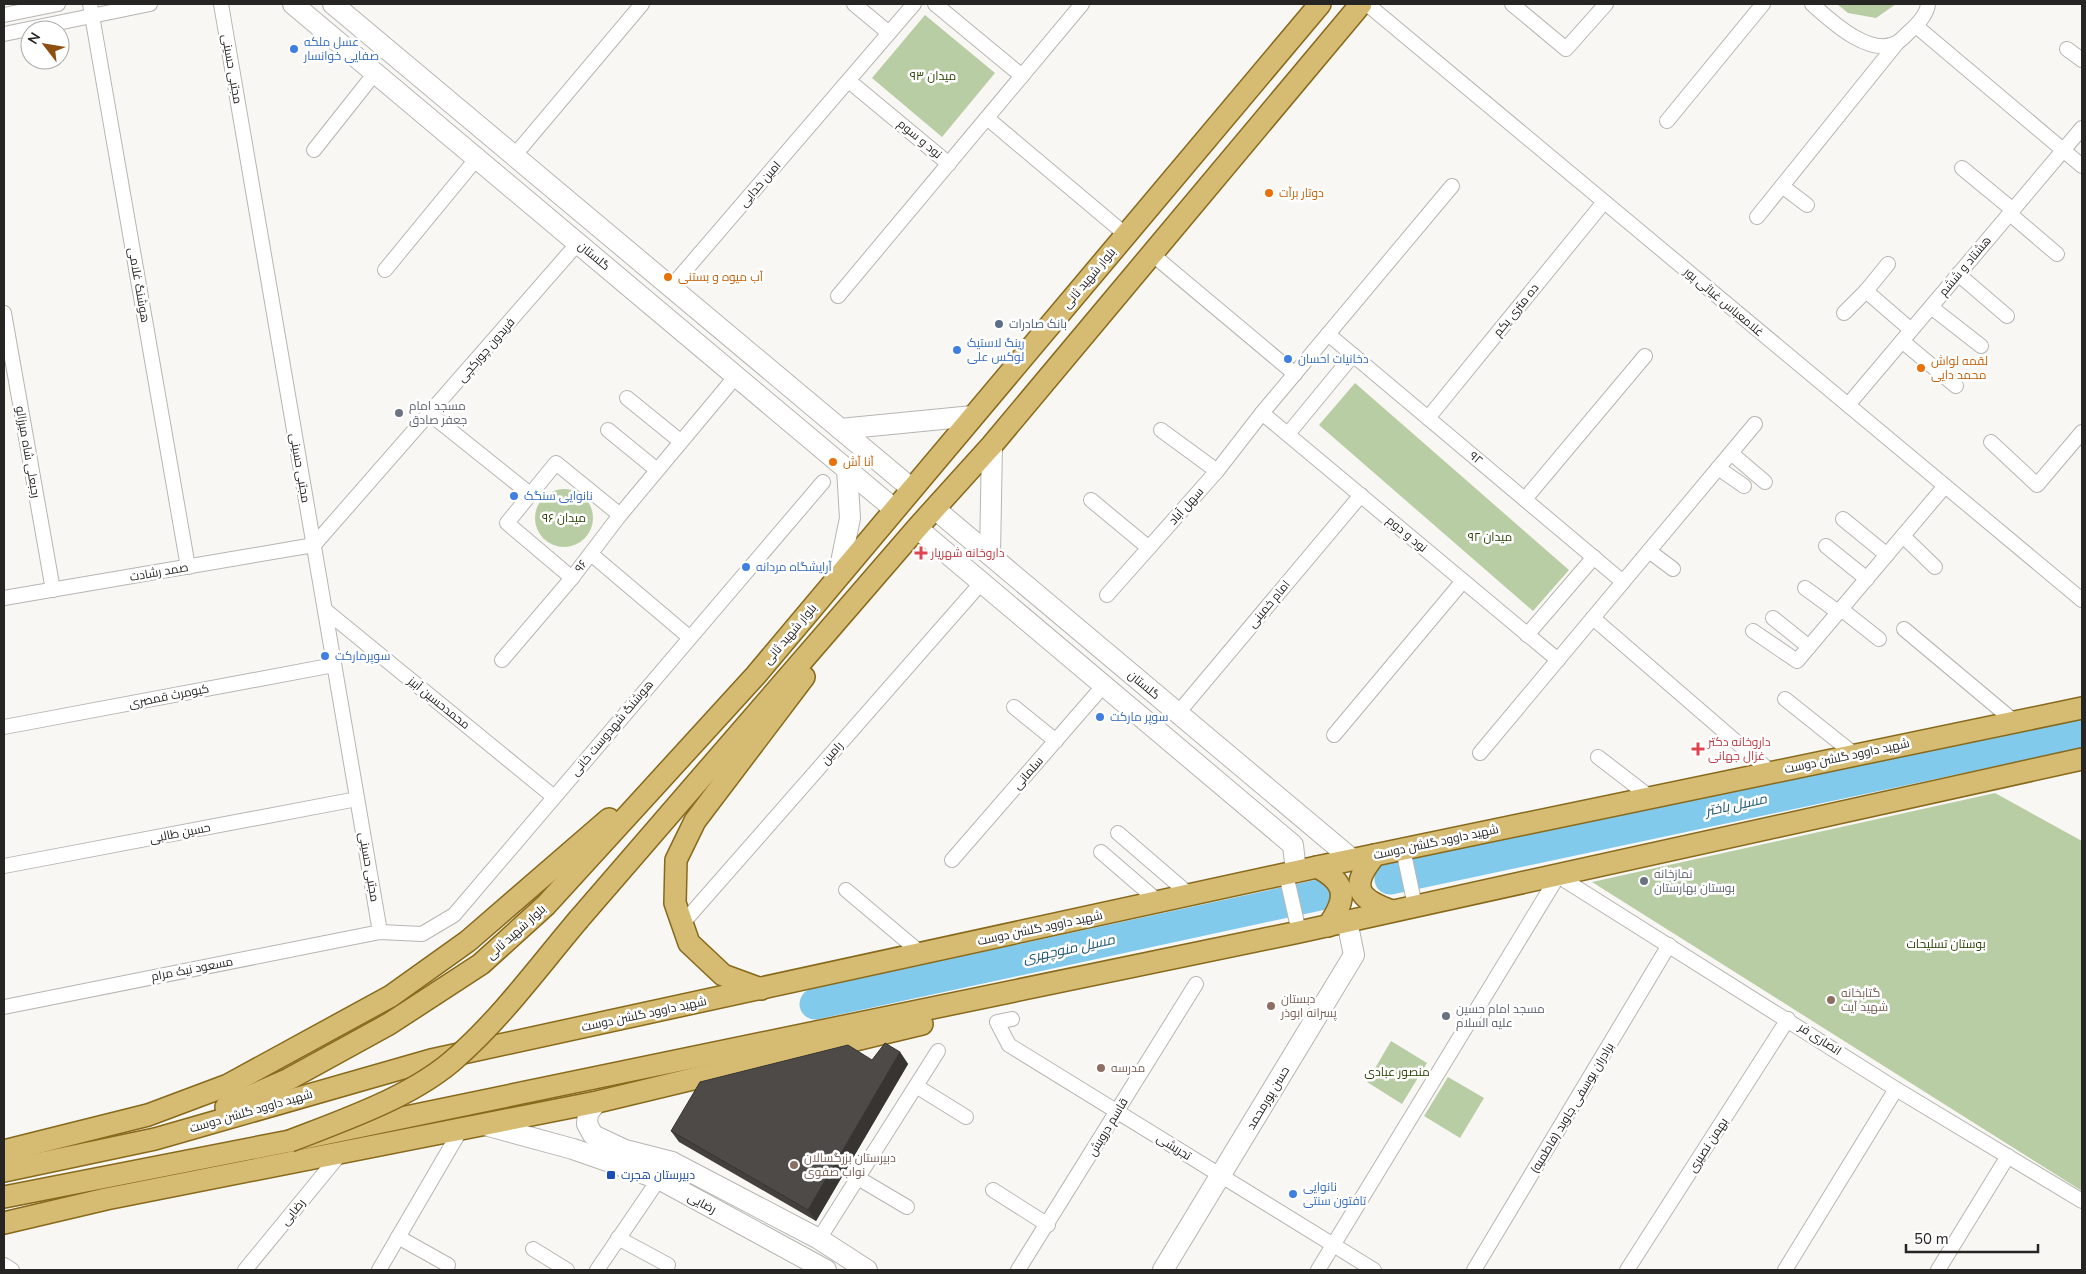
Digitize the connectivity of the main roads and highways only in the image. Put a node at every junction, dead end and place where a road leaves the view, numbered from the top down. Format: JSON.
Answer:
{"nodes":[{"id":1,"x":293,"y":4,"type":"edge"},
{"id":2,"x":333,"y":4,"type":"edge"},
{"id":3,"x":1320,"y":4,"type":"edge"},
{"id":4,"x":1362,"y":4,"type":"edge"},
{"id":5,"x":973,"y":416,"type":"junction"},
{"id":6,"x":840,"y":429,"type":"junction"},
{"id":7,"x":992,"y":445,"type":"junction"},
{"id":8,"x":847,"y":469,"type":"junction"},
{"id":9,"x":912,"y":489,"type":"junction"},
{"id":10,"x":935,"y":509,"type":"junction"},
{"id":11,"x":894,"y":510,"type":"junction"},
{"id":12,"x":917,"y":528,"type":"junction"},
{"id":13,"x":990,"y":555,"type":"junction"},
{"id":14,"x":838,"y":577,"type":"junction"},
{"id":15,"x":847,"y":609,"type":"junction"},
{"id":16,"x":2082,"y":708,"type":"edge"},
{"id":17,"x":688,"y":748,"type":"junction"},
{"id":18,"x":2082,"y":759,"type":"edge"},
{"id":19,"x":1320,"y":832,"type":"junction"},
{"id":20,"x":1293,"y":845,"type":"junction"},
{"id":21,"x":1375,"y":855,"type":"junction"},
{"id":22,"x":1353,"y":860,"type":"junction"},
{"id":23,"x":1317,"y":867,"type":"junction"},
{"id":24,"x":1291,"y":873,"type":"junction"},
{"id":25,"x":1392,"y":911,"type":"junction"},
{"id":26,"x":1337,"y":924,"type":"junction"},
{"id":27,"x":1216,"y":949,"type":"junction"},
{"id":28,"x":761,"y":989,"type":"junction"},
{"id":29,"x":596,"y":1102,"type":"junction"},
{"id":30,"x":485,"y":1125,"type":"junction"},
{"id":31,"x":155,"y":1139,"type":"junction"},
{"id":32,"x":290,"y":1141,"type":"junction"},
{"id":33,"x":4,"y":1151,"type":"edge"},
{"id":34,"x":672,"y":1162,"type":"junction"},
{"id":35,"x":4,"y":1171,"type":"edge"},
{"id":36,"x":659,"y":1179,"type":"junction"},
{"id":37,"x":4,"y":1198,"type":"edge"},
{"id":38,"x":4,"y":1222,"type":"edge"},
{"id":39,"x":819,"y":1239,"type":"junction"},
{"id":40,"x":803,"y":1265,"type":"edge"},
{"id":41,"x":826,"y":1270,"type":"edge"},
{"id":42,"x":867,"y":1270,"type":"edge"},
{"id":43,"x":1162,"y":1270,"type":"edge"}],
"edges":[{"from":1,"to":8,"type":"main road","name":"گلستان"},
{"from":2,"to":6,"type":"main road","name":"گلستان"},
{"from":3,"to":5,"type":"main road","name":"بلوار شهید ثانی"},
{"from":4,"to":7,"type":"main road"},
{"from":5,"to":6,"type":"main road"},
{"from":5,"to":9,"type":"main road","name":"بلوار شهید ثانی"},
{"from":6,"to":9,"type":"main road","name":"گلستان"},
{"from":7,"to":10,"type":"main road"},
{"from":7,"to":13,"type":"main road"},
{"from":8,"to":11,"type":"main road","name":"گلستان"},
{"from":8,"to":14,"type":"main road"},
{"from":9,"to":10,"type":"main road"},
{"from":9,"to":11,"type":"main road","name":"بلوار شهید ثانی"},
{"from":10,"to":12,"type":"main road"},
{"from":10,"to":13,"type":"main road","name":"گلستان"},
{"from":11,"to":12,"type":"main road"},
{"from":11,"to":14,"type":"main road","name":"بلوار شهید ثانی"},
{"from":12,"to":15,"type":"main road"},
{"from":12,"to":20,"type":"main road","name":"گلستان"},
{"from":13,"to":19,"type":"main road","name":"گلستان"},
{"from":14,"to":17,"type":"main road","name":"بلوار شهید ثانی"},
{"from":15,"to":28,"type":"main road"},
{"from":15,"to":32,"type":"main road","bridge":true},
{"from":16,"to":21,"type":"main road","name":"شهید داوود گلشن دوست"},
{"from":17,"to":31,"type":"main road","name":"بلوار شهید ثانی"},
{"from":17,"to":33,"type":"main road"},
{"from":18,"to":25,"type":"main road"},
{"from":19,"to":20,"type":"main road"},
{"from":19,"to":22,"type":"main road","name":"گلستان"},
{"from":20,"to":24,"type":"main road"},
{"from":21,"to":22,"type":"main road","name":"شهید داوود گلشن دوست"},
{"from":21,"to":25,"type":"main road"},
{"from":22,"to":23,"type":"main road","name":"شهید داوود گلشن دوست"},
{"from":23,"to":24,"type":"main road","name":"شهید داوود گلشن دوست"},
{"from":23,"to":26,"type":"main road"},
{"from":24,"to":28,"type":"main road","name":"شهید داوود گلشن دوست"},
{"from":25,"to":26,"type":"main road"},
{"from":26,"to":27,"type":"main road"},
{"from":26,"to":43,"type":"main road","name":"حسن پورمحمد"},
{"from":27,"to":29,"type":"main road"},
{"from":27,"to":32,"type":"main road","bridge":true},
{"from":28,"to":31,"type":"main road","name":"شهید داوود گلشن دوست"},
{"from":29,"to":30,"type":"main road"},
{"from":29,"to":34,"type":"main road","name":"رضایی"},
{"from":30,"to":36,"type":"main road","name":"رضایی"},
{"from":30,"to":38,"type":"main road"},
{"from":31,"to":35,"type":"main road","name":"شهید داوود گلشن دوست"},
{"from":32,"to":37,"type":"main road"},
{"from":34,"to":36,"type":"main road"},
{"from":34,"to":39,"type":"main road","name":"رضایی"},
{"from":36,"to":40,"type":"main road","name":"رضایی"},
{"from":39,"to":40,"type":"main road"},
{"from":39,"to":42,"type":"main road","name":"رضایی"},
{"from":40,"to":41,"type":"main road","name":"رضایی"}]}
